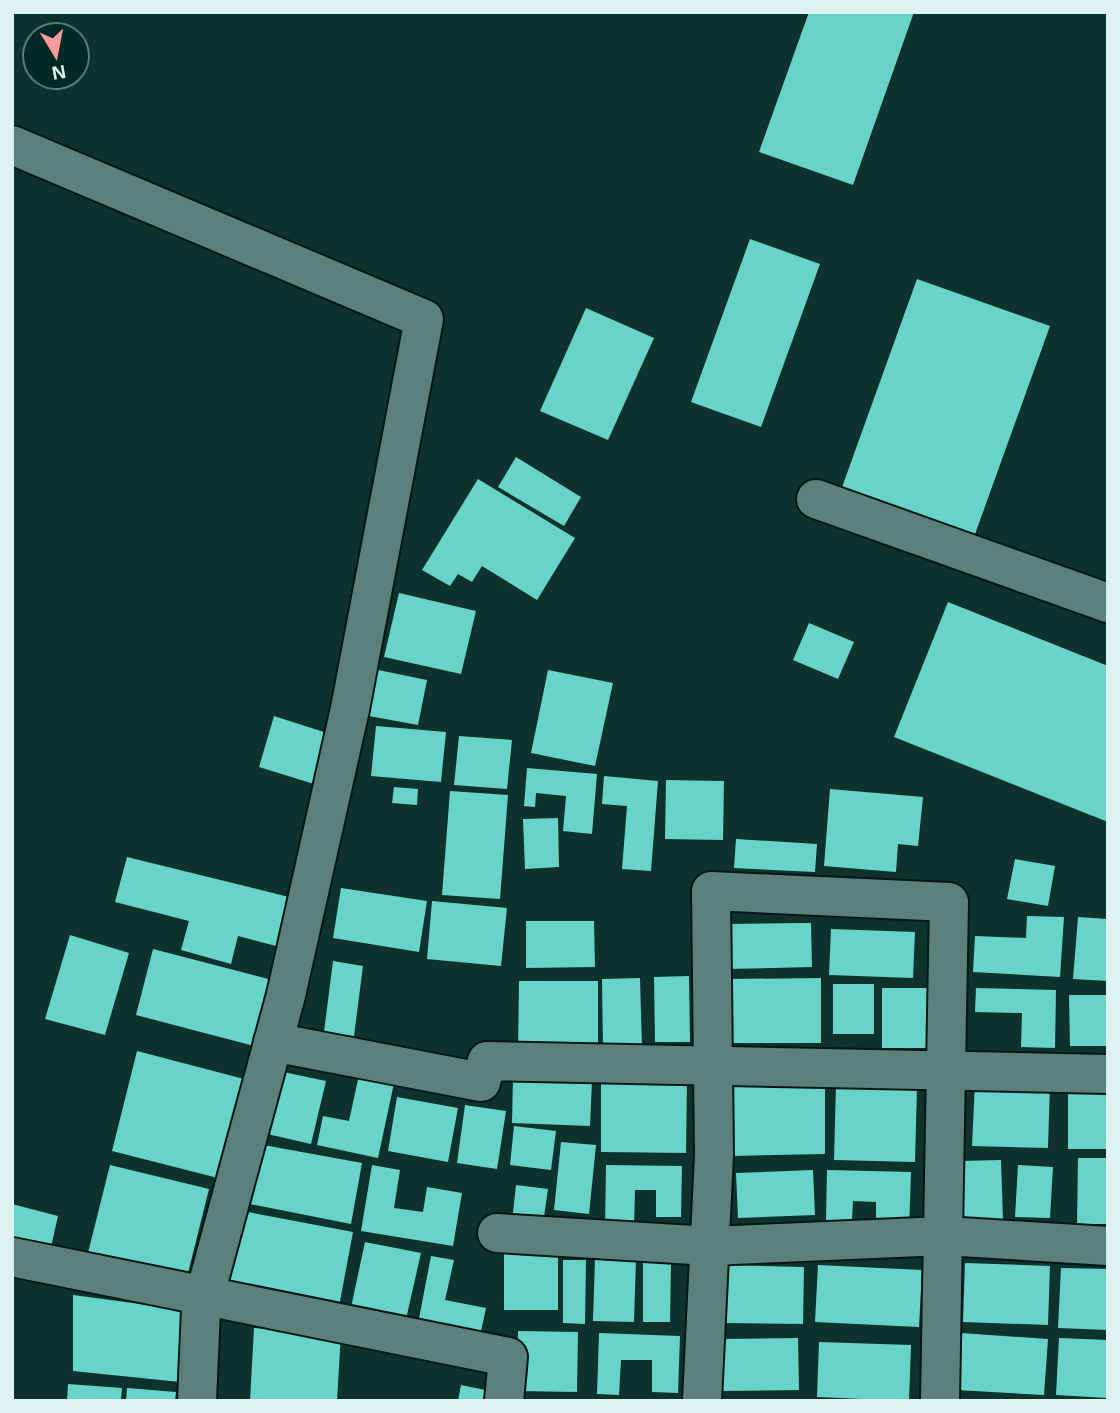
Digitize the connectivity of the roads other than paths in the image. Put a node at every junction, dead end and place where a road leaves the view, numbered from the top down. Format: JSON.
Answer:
{"nodes":[{"id":1,"x":12,"y":145,"type":"edge"},
{"id":2,"x":816,"y":499,"type":"dead end"},
{"id":3,"x":1108,"y":603,"type":"edge"},
{"id":4,"x":272,"y":1042,"type":"junction"},
{"id":5,"x":713,"y":1068,"type":"junction"},
{"id":6,"x":946,"y":1070,"type":"junction"},
{"id":7,"x":1108,"y":1074,"type":"edge"},
{"id":8,"x":497,"y":1233,"type":"dead end"},
{"id":9,"x":944,"y":1236,"type":"junction"},
{"id":10,"x":710,"y":1246,"type":"junction"},
{"id":11,"x":1108,"y":1247,"type":"edge"},
{"id":12,"x":12,"y":1257,"type":"edge"},
{"id":13,"x":204,"y":1297,"type":"junction"},
{"id":14,"x":197,"y":1401,"type":"edge"},
{"id":15,"x":504,"y":1401,"type":"edge"},
{"id":16,"x":702,"y":1401,"type":"edge"},
{"id":17,"x":940,"y":1401,"type":"edge"}],
"edges":[{"from":1,"to":4,"type":"street"},
{"from":2,"to":3,"type":"street"},
{"from":4,"to":5,"type":"street"},
{"from":4,"to":13,"type":"street"},
{"from":5,"to":6,"type":"street"},
{"from":5,"to":6,"type":"street"},
{"from":5,"to":10,"type":"street"},
{"from":6,"to":7,"type":"street"},
{"from":6,"to":9,"type":"street"},
{"from":8,"to":10,"type":"street"},
{"from":9,"to":10,"type":"street"},
{"from":9,"to":11,"type":"street"},
{"from":9,"to":17,"type":"street"},
{"from":10,"to":16,"type":"street"},
{"from":12,"to":13,"type":"street"},
{"from":13,"to":14,"type":"street"},
{"from":13,"to":15,"type":"street"}]}
